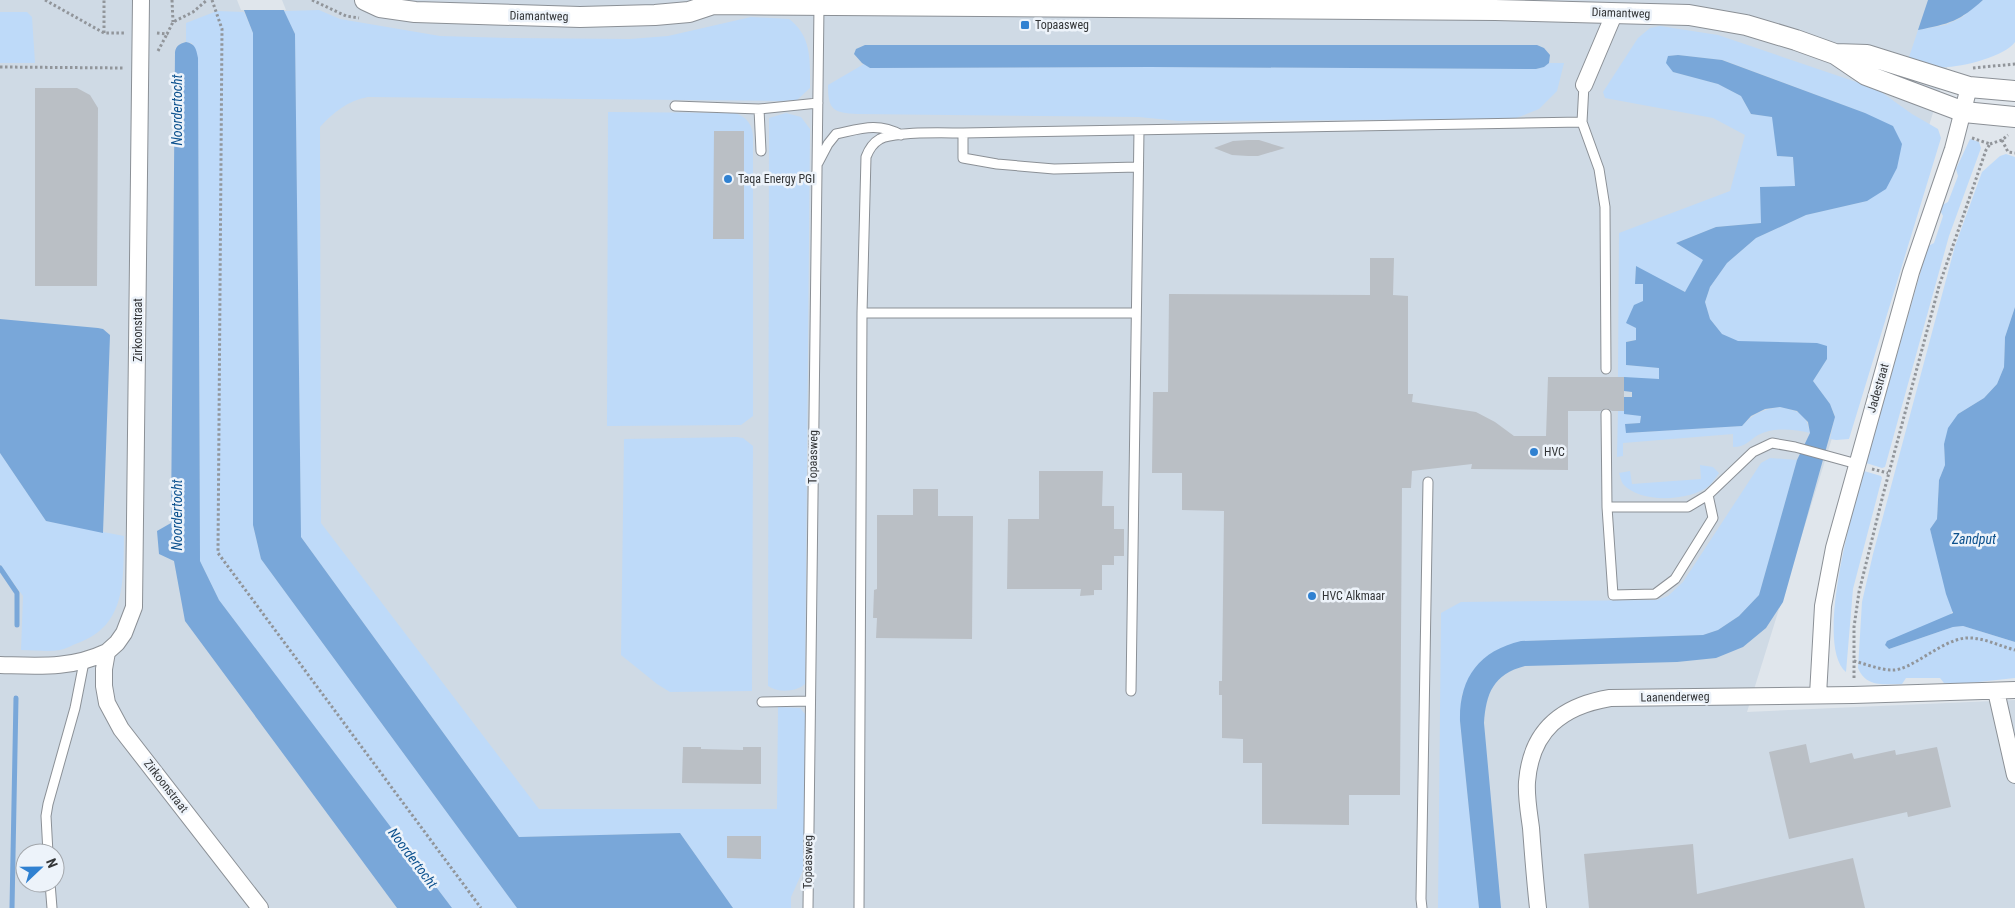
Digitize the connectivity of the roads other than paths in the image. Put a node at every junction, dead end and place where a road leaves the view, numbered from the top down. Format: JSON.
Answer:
{"nodes":[{"id":1,"x":141,"y":0,"type":"edge"},
{"id":2,"x":365,"y":0,"type":"edge"},
{"id":3,"x":708,"y":2,"type":"edge"},
{"id":4,"x":770,"y":3,"type":"edge"},
{"id":5,"x":1163,"y":4,"type":"edge"},
{"id":6,"x":1495,"y":5,"type":"edge"},
{"id":7,"x":580,"y":6,"type":"edge"},
{"id":8,"x":819,"y":6,"type":"junction"},
{"id":9,"x":1615,"y":12,"type":"junction"},
{"id":10,"x":1834,"y":54,"type":"junction"},
{"id":11,"x":1584,"y":85,"type":"joint"},
{"id":12,"x":1969,"y":87,"type":"junction"},
{"id":13,"x":2015,"y":91,"type":"edge"},
{"id":14,"x":818,"y":103,"type":"junction"},
{"id":15,"x":675,"y":106,"type":"dead end"},
{"id":16,"x":759,"y":109,"type":"junction"},
{"id":17,"x":1964,"y":112,"type":"junction"},
{"id":18,"x":2015,"y":117,"type":"edge"},
{"id":19,"x":1582,"y":122,"type":"junction"},
{"id":20,"x":1139,"y":130,"type":"junction"},
{"id":21,"x":963,"y":133,"type":"junction"},
{"id":22,"x":901,"y":135,"type":"junction"},
{"id":23,"x":761,"y":151,"type":"dead end"},
{"id":24,"x":817,"y":166,"type":"junction"},
{"id":25,"x":1138,"y":167,"type":"junction"},
{"id":26,"x":862,"y":312,"type":"junction"},
{"id":27,"x":1136,"y":313,"type":"junction"},
{"id":28,"x":1606,"y":370,"type":"dead end"},
{"id":29,"x":1606,"y":414,"type":"dead end"},
{"id":30,"x":1856,"y":464,"type":"junction"},
{"id":31,"x":1428,"y":482,"type":"dead end"},
{"id":32,"x":1708,"y":495,"type":"junction"},
{"id":33,"x":1607,"y":507,"type":"junction"},
{"id":34,"x":107,"y":652,"type":"junction"},
{"id":35,"x":84,"y":662,"type":"junction"},
{"id":36,"x":0,"y":666,"type":"edge"},
{"id":37,"x":2015,"y":690,"type":"edge"},
{"id":38,"x":1131,"y":691,"type":"dead end"},
{"id":39,"x":1996,"y":691,"type":"junction"},
{"id":40,"x":1818,"y":695,"type":"junction"},
{"id":41,"x":810,"y":701,"type":"junction"},
{"id":42,"x":762,"y":702,"type":"dead end"},
{"id":43,"x":2015,"y":775,"type":"edge"},
{"id":44,"x":48,"y":843,"type":"edge"},
{"id":45,"x":51,"y":893,"type":"edge"},
{"id":46,"x":52,"y":908,"type":"edge"},
{"id":47,"x":260,"y":908,"type":"edge"},
{"id":48,"x":808,"y":908,"type":"edge"},
{"id":49,"x":859,"y":908,"type":"edge"},
{"id":50,"x":1422,"y":908,"type":"edge"},
{"id":51,"x":1538,"y":908,"type":"edge"}],
"edges":[{"from":1,"to":34,"type":"street","name":"Zirkoonstraat"},
{"from":2,"to":7,"type":"street","name":"Diamantweg"},
{"from":3,"to":4,"type":"street","name":"Diamantweg"},
{"from":3,"to":7,"type":"street","name":"Diamantweg"},
{"from":4,"to":8,"type":"street","name":"Diamantweg"},
{"from":5,"to":6,"type":"street","name":"Diamantweg"},
{"from":5,"to":8,"type":"street","name":"Diamantweg"},
{"from":6,"to":9,"type":"street","name":"Diamantweg"},
{"from":8,"to":14,"type":"lane","name":"Topaasweg"},
{"from":9,"to":10,"type":"street","name":"Diamantweg"},
{"from":9,"to":11,"type":"street"},
{"from":10,"to":12,"type":"street","name":"Diamantweg"},
{"from":10,"to":17,"type":"street","name":"Diamantweg"},
{"from":11,"to":19,"type":"lane"},
{"from":12,"to":13,"type":"street","name":"Diamantweg"},
{"from":12,"to":17,"type":"street","name":"Jadestraat"},
{"from":14,"to":16,"type":"lane"},
{"from":14,"to":24,"type":"lane","name":"Topaasweg"},
{"from":15,"to":16,"type":"lane"},
{"from":16,"to":23,"type":"lane"},
{"from":17,"to":18,"type":"street","name":"Diamantweg"},
{"from":17,"to":30,"type":"street","name":"Jadestraat"},
{"from":19,"to":20,"type":"lane"},
{"from":19,"to":28,"type":"lane"},
{"from":20,"to":21,"type":"lane"},
{"from":20,"to":25,"type":"lane"},
{"from":21,"to":22,"type":"lane"},
{"from":21,"to":25,"type":"lane"},
{"from":22,"to":24,"type":"lane"},
{"from":22,"to":26,"type":"lane"},
{"from":24,"to":41,"type":"lane","name":"Topaasweg"},
{"from":25,"to":27,"type":"lane"},
{"from":26,"to":27,"type":"lane"},
{"from":26,"to":49,"type":"lane"},
{"from":27,"to":38,"type":"lane"},
{"from":29,"to":33,"type":"lane"},
{"from":30,"to":32,"type":"lane"},
{"from":30,"to":40,"type":"street","name":"Jadestraat"},
{"from":31,"to":50,"type":"lane"},
{"from":32,"to":33,"type":"lane"},
{"from":32,"to":33,"type":"lane"},
{"from":34,"to":35,"type":"street","name":"Zirkoonstraat"},
{"from":34,"to":47,"type":"street","name":"Zirkoonstraat"},
{"from":35,"to":36,"type":"street","name":"Zirkoonstraat"},
{"from":35,"to":44,"type":"lane"},
{"from":37,"to":39,"type":"street","name":"Laanenderweg"},
{"from":39,"to":40,"type":"street","name":"Laanenderweg"},
{"from":39,"to":43,"type":"street"},
{"from":40,"to":51,"type":"street","name":"Laanenderweg"},
{"from":41,"to":42,"type":"lane"},
{"from":41,"to":48,"type":"lane","name":"Topaasweg"},
{"from":45,"to":46,"type":"lane"}]}
